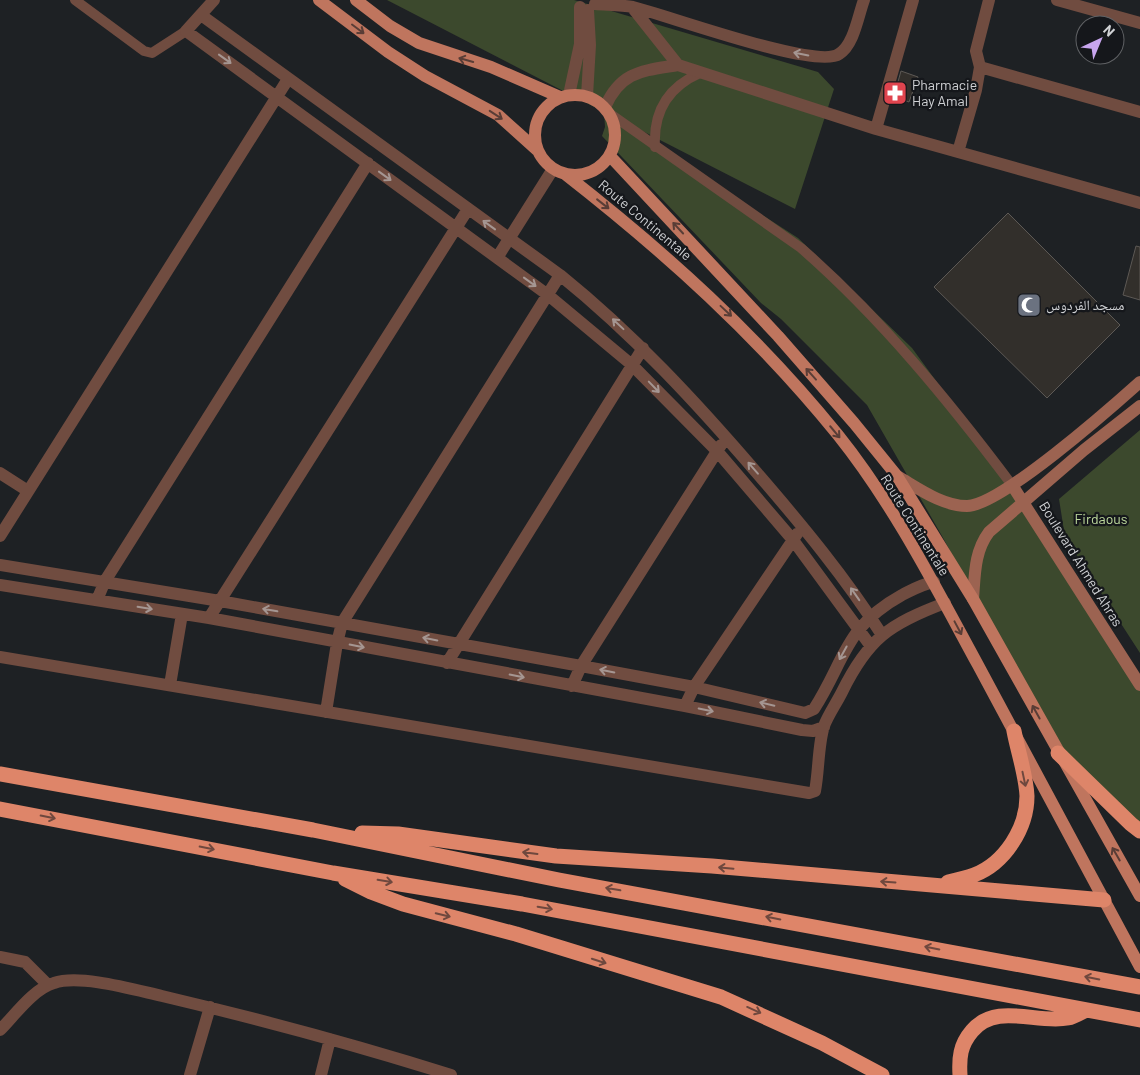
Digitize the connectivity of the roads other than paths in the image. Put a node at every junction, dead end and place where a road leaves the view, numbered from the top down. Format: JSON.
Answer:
{"nodes":[{"id":1,"x":75,"y":0,"type":"edge"},
{"id":2,"x":214,"y":0,"type":"edge"},
{"id":3,"x":319,"y":0,"type":"edge"},
{"id":4,"x":356,"y":0,"type":"edge"},
{"id":5,"x":864,"y":0,"type":"edge"},
{"id":6,"x":912,"y":0,"type":"edge"},
{"id":7,"x":989,"y":0,"type":"edge"},
{"id":8,"x":1057,"y":0,"type":"edge"},
{"id":9,"x":585,"y":3,"type":"edge"},
{"id":10,"x":632,"y":7,"type":"junction"},
{"id":11,"x":200,"y":15,"type":"junction"},
{"id":12,"x":1140,"y":22,"type":"edge"},
{"id":13,"x":186,"y":31,"type":"junction"},
{"id":14,"x":678,"y":65,"type":"junction"},
{"id":15,"x":980,"y":67,"type":"junction"},
{"id":16,"x":700,"y":73,"type":"junction"},
{"id":17,"x":288,"y":79,"type":"junction"},
{"id":18,"x":565,"y":96,"type":"junction"},
{"id":19,"x":587,"y":96,"type":"junction"},
{"id":20,"x":277,"y":97,"type":"junction"},
{"id":21,"x":607,"y":110,"type":"junction"},
{"id":22,"x":1140,"y":112,"type":"edge"},
{"id":23,"x":876,"y":129,"type":"junction"},
{"id":24,"x":655,"y":147,"type":"junction"},
{"id":25,"x":537,"y":150,"type":"junction"},
{"id":26,"x":958,"y":152,"type":"junction"},
{"id":27,"x":610,"y":156,"type":"junction"},
{"id":28,"x":368,"y":163,"type":"junction"},
{"id":29,"x":559,"y":172,"type":"junction"},
{"id":30,"x":1140,"y":204,"type":"edge"},
{"id":31,"x":468,"y":209,"type":"junction"},
{"id":32,"x":456,"y":228,"type":"junction"},
{"id":33,"x":509,"y":239,"type":"junction"},
{"id":34,"x":497,"y":258,"type":"junction"},
{"id":35,"x":560,"y":275,"type":"junction"},
{"id":36,"x":548,"y":295,"type":"junction"},
{"id":37,"x":643,"y":348,"type":"junction"},
{"id":38,"x":632,"y":365,"type":"junction"},
{"id":39,"x":1140,"y":382,"type":"edge"},
{"id":40,"x":1140,"y":406,"type":"edge"},
{"id":41,"x":726,"y":437,"type":"junction"},
{"id":42,"x":717,"y":451,"type":"junction"},
{"id":43,"x":0,"y":473,"type":"edge"},
{"id":44,"x":897,"y":476,"type":"junction"},
{"id":45,"x":1012,"y":485,"type":"junction"},
{"id":46,"x":28,"y":491,"type":"junction"},
{"id":47,"x":1024,"y":503,"type":"junction"},
{"id":48,"x":803,"y":526,"type":"junction"},
{"id":49,"x":0,"y":536,"type":"edge"},
{"id":50,"x":793,"y":540,"type":"junction"},
{"id":51,"x":0,"y":565,"type":"edge"},
{"id":52,"x":105,"y":581,"type":"junction"},
{"id":53,"x":934,"y":582,"type":"junction"},
{"id":54,"x":0,"y":584,"type":"edge"},
{"id":55,"x":973,"y":599,"type":"junction"},
{"id":56,"x":97,"y":600,"type":"junction"},
{"id":57,"x":220,"y":601,"type":"junction"},
{"id":58,"x":945,"y":604,"type":"junction"},
{"id":59,"x":182,"y":614,"type":"junction"},
{"id":60,"x":870,"y":617,"type":"junction"},
{"id":61,"x":209,"y":618,"type":"junction"},
{"id":62,"x":342,"y":623,"type":"junction"},
{"id":63,"x":859,"y":629,"type":"junction"},
{"id":64,"x":882,"y":635,"type":"junction"},
{"id":65,"x":336,"y":643,"type":"junction"},
{"id":66,"x":457,"y":644,"type":"junction"},
{"id":67,"x":870,"y":645,"type":"junction"},
{"id":68,"x":0,"y":657,"type":"edge"},
{"id":69,"x":447,"y":663,"type":"junction"},
{"id":70,"x":581,"y":666,"type":"junction"},
{"id":71,"x":170,"y":685,"type":"junction"},
{"id":72,"x":1140,"y":685,"type":"edge"},
{"id":73,"x":572,"y":686,"type":"junction"},
{"id":74,"x":694,"y":687,"type":"junction"},
{"id":75,"x":685,"y":706,"type":"junction"},
{"id":76,"x":814,"y":709,"type":"junction"},
{"id":77,"x":326,"y":712,"type":"junction"},
{"id":78,"x":824,"y":727,"type":"junction"},
{"id":79,"x":1014,"y":731,"type":"junction"},
{"id":80,"x":1058,"y":753,"type":"junction"},
{"id":81,"x":0,"y":774,"type":"edge"},
{"id":82,"x":0,"y":808,"type":"edge"},
{"id":83,"x":313,"y":830,"type":"junction"},
{"id":84,"x":1140,"y":831,"type":"edge"},
{"id":85,"x":333,"y":873,"type":"junction"},
{"id":86,"x":937,"y":886,"type":"junction"},
{"id":87,"x":1140,"y":896,"type":"edge"},
{"id":88,"x":1104,"y":900,"type":"junction"},
{"id":89,"x":0,"y":957,"type":"edge"},
{"id":90,"x":1140,"y":967,"type":"edge"},
{"id":91,"x":48,"y":985,"type":"junction"},
{"id":92,"x":1140,"y":987,"type":"edge"},
{"id":93,"x":210,"y":1008,"type":"junction"},
{"id":94,"x":1086,"y":1010,"type":"junction"},
{"id":95,"x":1140,"y":1020,"type":"edge"},
{"id":96,"x":0,"y":1030,"type":"edge"},
{"id":97,"x":330,"y":1038,"type":"junction"},
{"id":98,"x":190,"y":1075,"type":"edge"},
{"id":99,"x":321,"y":1075,"type":"edge"},
{"id":100,"x":451,"y":1075,"type":"edge"},
{"id":101,"x":882,"y":1075,"type":"edge"},
{"id":102,"x":960,"y":1075,"type":"edge"}],
"edges":[{"from":1,"to":13,"type":"lane"},
{"from":2,"to":11,"type":"street"},
{"from":3,"to":25,"type":"main road","one_way":true},
{"from":18,"to":4,"type":"main road","one_way":true},
{"from":5,"to":10,"type":"street","one_way":true},
{"from":6,"to":23,"type":"street"},
{"from":7,"to":15,"type":"street"},
{"from":8,"to":12,"type":"street"},
{"from":9,"to":10,"type":"street"},
{"from":9,"to":18,"type":"street"},
{"from":9,"to":19,"type":"street"},
{"from":10,"to":14,"type":"street"},
{"from":11,"to":13,"type":"street"},
{"from":11,"to":17,"type":"street"},
{"from":13,"to":20,"type":"street","one_way":true},
{"from":14,"to":16,"type":"street"},
{"from":14,"to":21,"type":"street"},
{"from":15,"to":22,"type":"street"},
{"from":15,"to":26,"type":"street"},
{"from":16,"to":23,"type":"street"},
{"from":16,"to":24,"type":"lane"},
{"from":17,"to":20,"type":"street"},
{"from":17,"to":31,"type":"street"},
{"from":18,"to":19,"type":"main road"},
{"from":18,"to":25,"type":"main road"},
{"from":19,"to":21,"type":"main road"},
{"from":20,"to":28,"type":"street"},
{"from":20,"to":46,"type":"street"},
{"from":21,"to":24,"type":"lane"},
{"from":21,"to":27,"type":"main road"},
{"from":23,"to":26,"type":"street"},
{"from":24,"to":45,"type":"lane"},
{"from":25,"to":29,"type":"main road"},
{"from":26,"to":30,"type":"street"},
{"from":27,"to":29,"type":"main road"},
{"from":44,"to":27,"type":"main road","name":"Route Continentale","one_way":true},
{"from":28,"to":32,"type":"street","one_way":true},
{"from":28,"to":52,"type":"street"},
{"from":29,"to":33,"type":"street"},
{"from":29,"to":53,"type":"main road","name":"Route Continentale","one_way":true},
{"from":31,"to":32,"type":"street"},
{"from":33,"to":31,"type":"street","one_way":true},
{"from":32,"to":34,"type":"street"},
{"from":32,"to":57,"type":"street"},
{"from":33,"to":34,"type":"street"},
{"from":33,"to":35,"type":"street"},
{"from":34,"to":36,"type":"street","one_way":true},
{"from":35,"to":36,"type":"street"},
{"from":37,"to":35,"type":"street","one_way":true},
{"from":36,"to":38,"type":"street"},
{"from":36,"to":62,"type":"street"},
{"from":37,"to":38,"type":"street"},
{"from":37,"to":41,"type":"street"},
{"from":38,"to":42,"type":"street","one_way":true},
{"from":38,"to":66,"type":"street"},
{"from":39,"to":45,"type":"street"},
{"from":40,"to":47,"type":"street"},
{"from":41,"to":42,"type":"street"},
{"from":48,"to":41,"type":"street","one_way":true},
{"from":42,"to":50,"type":"street"},
{"from":42,"to":70,"type":"street"},
{"from":43,"to":46,"type":"street"},
{"from":44,"to":45,"type":"street"},
{"from":44,"to":55,"type":"main road","name":"Route Continentale"},
{"from":45,"to":47,"type":"street","name":"Boulevard Ahmed Ahras"},
{"from":46,"to":49,"type":"street"},
{"from":47,"to":55,"type":"street"},
{"from":47,"to":72,"type":"street","name":"Boulevard Ahmed Ahras"},
{"from":48,"to":50,"type":"street"},
{"from":60,"to":48,"type":"street","one_way":true},
{"from":50,"to":63,"type":"street"},
{"from":50,"to":74,"type":"street"},
{"from":51,"to":52,"type":"street"},
{"from":52,"to":56,"type":"street"},
{"from":52,"to":57,"type":"street"},
{"from":53,"to":58,"type":"main road","name":"Route Continentale"},
{"from":53,"to":60,"type":"street"},
{"from":54,"to":56,"type":"street"},
{"from":80,"to":55,"type":"main road","name":"Route Continentale","one_way":true},
{"from":56,"to":59,"type":"street","one_way":true},
{"from":57,"to":61,"type":"street"},
{"from":62,"to":57,"type":"street","one_way":true},
{"from":58,"to":64,"type":"street"},
{"from":58,"to":79,"type":"main road","name":"Route Continentale","one_way":true},
{"from":59,"to":61,"type":"street"},
{"from":59,"to":71,"type":"street"},
{"from":60,"to":63,"type":"street"},
{"from":60,"to":64,"type":"street"},
{"from":61,"to":65,"type":"street"},
{"from":62,"to":65,"type":"street"},
{"from":66,"to":62,"type":"street","one_way":true},
{"from":63,"to":67,"type":"street"},
{"from":63,"to":76,"type":"street","one_way":true},
{"from":64,"to":67,"type":"street"},
{"from":65,"to":69,"type":"street","one_way":true},
{"from":65,"to":77,"type":"street"},
{"from":66,"to":69,"type":"street"},
{"from":66,"to":70,"type":"street"},
{"from":67,"to":78,"type":"street"},
{"from":68,"to":71,"type":"street"},
{"from":69,"to":73,"type":"street","one_way":true},
{"from":70,"to":73,"type":"street"},
{"from":74,"to":70,"type":"street","one_way":true},
{"from":71,"to":77,"type":"street"},
{"from":73,"to":75,"type":"street"},
{"from":74,"to":75,"type":"street"},
{"from":76,"to":74,"type":"street","one_way":true},
{"from":75,"to":78,"type":"street","one_way":true},
{"from":76,"to":78,"type":"street"},
{"from":77,"to":78,"type":"street"},
{"from":79,"to":86,"type":"highway","one_way":true},
{"from":79,"to":88,"type":"main road","name":"Route Continentale"},
{"from":80,"to":84,"type":"highway"},
{"from":87,"to":80,"type":"main road","name":"Route Continentale","one_way":true},
{"from":81,"to":83,"type":"highway"},
{"from":82,"to":85,"type":"highway","one_way":true},
{"from":86,"to":83,"type":"highway","one_way":true},
{"from":92,"to":83,"type":"highway","one_way":true},
{"from":85,"to":94,"type":"highway","one_way":true},
{"from":85,"to":101,"type":"highway","one_way":true},
{"from":86,"to":88,"type":"highway"},
{"from":88,"to":90,"type":"main road","name":"Route Continentale"},
{"from":89,"to":91,"type":"street"},
{"from":91,"to":93,"type":"street"},
{"from":91,"to":96,"type":"street"},
{"from":93,"to":97,"type":"street"},
{"from":93,"to":98,"type":"street"},
{"from":94,"to":95,"type":"highway"},
{"from":94,"to":102,"type":"highway"},
{"from":97,"to":99,"type":"street"},
{"from":97,"to":100,"type":"street"}]}
